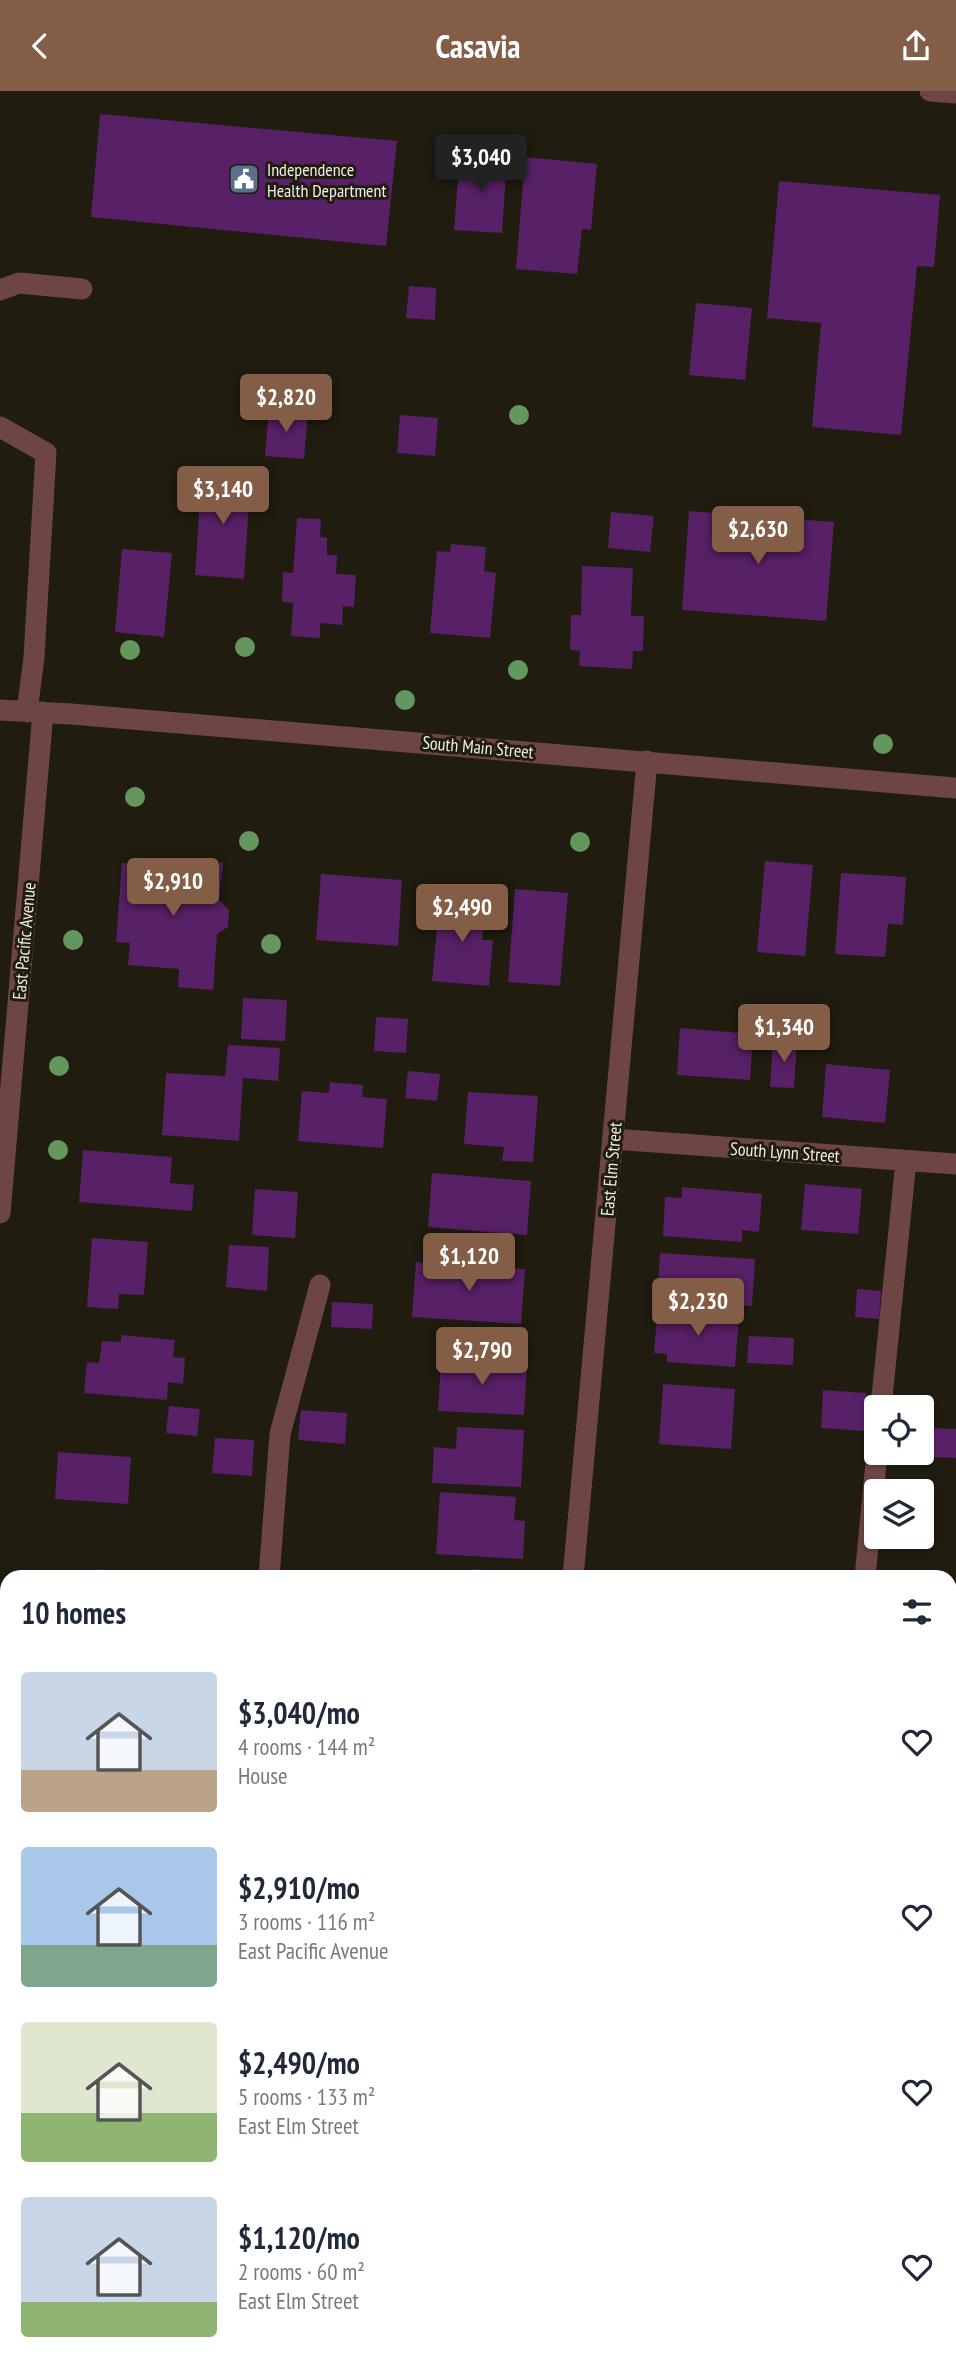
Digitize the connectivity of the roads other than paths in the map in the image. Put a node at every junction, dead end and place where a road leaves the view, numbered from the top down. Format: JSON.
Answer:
{"nodes":[{"id":1,"x":930,"y":91,"type":"edge"},
{"id":2,"x":956,"y":93,"type":"edge"},
{"id":3,"x":82,"y":289,"type":"dead end"},
{"id":4,"x":0,"y":290,"type":"edge"},
{"id":5,"x":0,"y":427,"type":"edge"},
{"id":6,"x":0,"y":710,"type":"edge"},
{"id":7,"x":35,"y":712,"type":"junction"},
{"id":8,"x":647,"y":761,"type":"junction"},
{"id":9,"x":956,"y":788,"type":"edge"},
{"id":10,"x":613,"y":1139,"type":"junction"},
{"id":11,"x":906,"y":1161,"type":"junction"},
{"id":12,"x":956,"y":1164,"type":"edge"},
{"id":13,"x":0,"y":1213,"type":"edge"},
{"id":14,"x":320,"y":1286,"type":"dead end"},
{"id":15,"x":882,"y":1395,"type":"edge"},
{"id":16,"x":876,"y":1465,"type":"edge"},
{"id":17,"x":270,"y":1570,"type":"edge"},
{"id":18,"x":574,"y":1570,"type":"edge"},
{"id":19,"x":865,"y":1570,"type":"edge"}],
"edges":[{"from":1,"to":2,"type":"street"},
{"from":3,"to":4,"type":"street"},
{"from":5,"to":7,"type":"street","name":"East Pacific Avenue"},
{"from":6,"to":7,"type":"street","name":"South Main Street"},
{"from":7,"to":8,"type":"street","name":"South Main Street"},
{"from":7,"to":13,"type":"street","name":"East Pacific Avenue"},
{"from":8,"to":9,"type":"street","name":"South Main Street"},
{"from":8,"to":10,"type":"street","name":"East Elm Street"},
{"from":10,"to":11,"type":"street","name":"South Lynn Street"},
{"from":10,"to":18,"type":"street","name":"East Elm Street"},
{"from":11,"to":12,"type":"street","name":"South Lynn Street"},
{"from":11,"to":15,"type":"street"},
{"from":14,"to":17,"type":"street"},
{"from":16,"to":19,"type":"street"}]}
